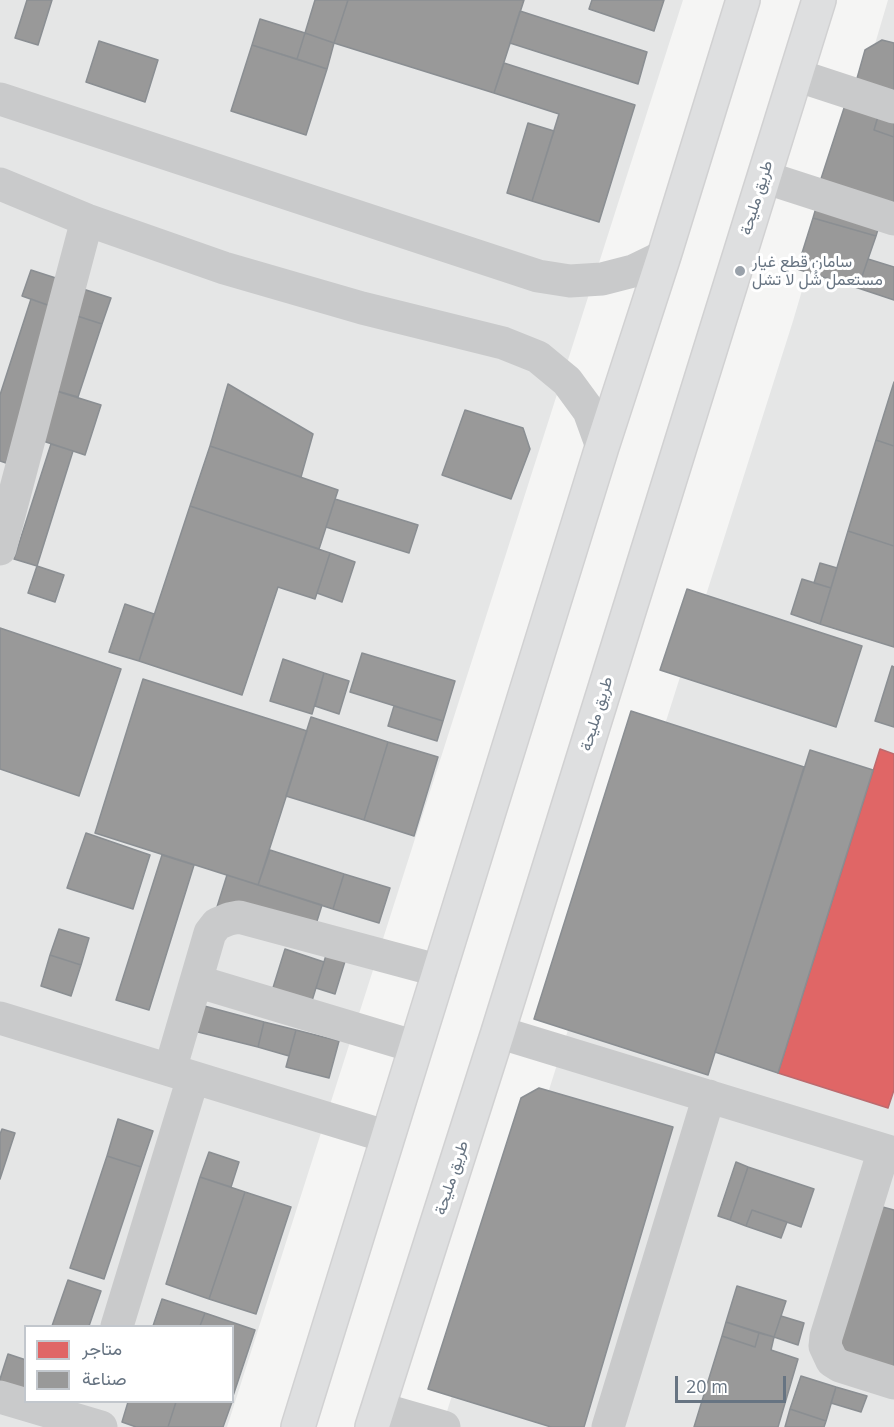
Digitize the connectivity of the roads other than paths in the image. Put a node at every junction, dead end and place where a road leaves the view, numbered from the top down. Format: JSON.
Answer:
{"nodes":[{"id":1,"x":743,"y":0,"type":"edge"},
{"id":2,"x":819,"y":0,"type":"edge"},
{"id":3,"x":795,"y":75,"type":"junction"},
{"id":4,"x":0,"y":99,"type":"edge"},
{"id":5,"x":894,"y":107,"type":"edge"},
{"id":6,"x":764,"y":177,"type":"junction"},
{"id":7,"x":0,"y":184,"type":"edge"},
{"id":8,"x":894,"y":219,"type":"edge"},
{"id":9,"x":87,"y":220,"type":"junction"},
{"id":10,"x":664,"y":256,"type":"junction"},
{"id":11,"x":602,"y":447,"type":"junction"},
{"id":12,"x":0,"y":549,"type":"edge"},
{"id":13,"x":440,"y":971,"type":"junction"},
{"id":14,"x":196,"y":981,"type":"junction"},
{"id":15,"x":0,"y":1018,"type":"edge"},
{"id":16,"x":498,"y":1032,"type":"junction"},
{"id":17,"x":416,"y":1047,"type":"junction"},
{"id":18,"x":182,"y":1074,"type":"junction"},
{"id":19,"x":709,"y":1096,"type":"junction"},
{"id":20,"x":388,"y":1137,"type":"junction"},
{"id":21,"x":889,"y":1152,"type":"edge"},
{"id":22,"x":117,"y":1325,"type":"edge"},
{"id":23,"x":894,"y":1383,"type":"edge"},
{"id":24,"x":0,"y":1397,"type":"edge"},
{"id":25,"x":24,"y":1402,"type":"edge"},
{"id":26,"x":28,"y":1403,"type":"edge"},
{"id":27,"x":95,"y":1417,"type":"edge"},
{"id":28,"x":375,"y":1418,"type":"edge"},
{"id":29,"x":298,"y":1427,"type":"edge"},
{"id":30,"x":444,"y":1427,"type":"edge"},
{"id":31,"x":608,"y":1427,"type":"edge"}],
"edges":[{"from":1,"to":10,"type":"main road"},
{"from":2,"to":3,"type":"main road","name":"طريق مليحة"},
{"from":3,"to":5,"type":"street"},
{"from":3,"to":6,"type":"main road","name":"طريق مليحة"},
{"from":4,"to":10,"type":"street"},
{"from":6,"to":8,"type":"street"},
{"from":6,"to":16,"type":"main road","name":"طريق مليحة"},
{"from":7,"to":9,"type":"street"},
{"from":9,"to":11,"type":"street"},
{"from":9,"to":12,"type":"street"},
{"from":10,"to":11,"type":"main road"},
{"from":11,"to":13,"type":"main road"},
{"from":13,"to":14,"type":"street"},
{"from":13,"to":17,"type":"main road"},
{"from":14,"to":17,"type":"street"},
{"from":14,"to":18,"type":"street"},
{"from":15,"to":18,"type":"street"},
{"from":16,"to":19,"type":"street"},
{"from":16,"to":28,"type":"main road","name":"طريق مليحة"},
{"from":17,"to":20,"type":"main road"},
{"from":18,"to":20,"type":"street"},
{"from":18,"to":22,"type":"street"},
{"from":19,"to":21,"type":"street"},
{"from":19,"to":31,"type":"street"},
{"from":20,"to":29,"type":"main road"},
{"from":21,"to":23,"type":"street"},
{"from":24,"to":25,"type":"street"},
{"from":26,"to":27,"type":"street"},
{"from":28,"to":30,"type":"street"}]}
